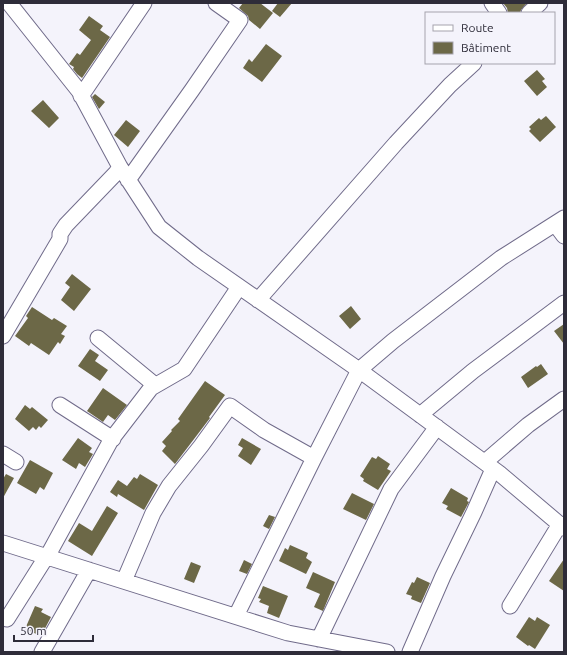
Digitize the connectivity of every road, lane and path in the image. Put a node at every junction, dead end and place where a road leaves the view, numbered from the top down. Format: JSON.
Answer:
{"nodes":[{"id":1,"x":9,"y":3,"type":"edge"},
{"id":2,"x":144,"y":3,"type":"edge"},
{"id":3,"x":216,"y":3,"type":"edge"},
{"id":4,"x":492,"y":3,"type":"edge"},
{"id":5,"x":540,"y":3,"type":"edge"},
{"id":6,"x":498,"y":12,"type":"edge"},
{"id":7,"x":530,"y":12,"type":"edge"},
{"id":8,"x":473,"y":64,"type":"edge"},
{"id":9,"x":82,"y":96,"type":"junction"},
{"id":10,"x":120,"y":168,"type":"junction"},
{"id":11,"x":128,"y":180,"type":"junction"},
{"id":12,"x":559,"y":221,"type":"edge"},
{"id":13,"x":564,"y":236,"type":"edge"},
{"id":14,"x":239,"y":287,"type":"junction"},
{"id":15,"x":258,"y":300,"type":"junction"},
{"id":16,"x":564,"y":303,"type":"edge"},
{"id":17,"x":3,"y":336,"type":"edge"},
{"id":18,"x":98,"y":338,"type":"dead end"},
{"id":19,"x":359,"y":370,"type":"junction"},
{"id":20,"x":155,"y":385,"type":"junction"},
{"id":21,"x":564,"y":399,"type":"edge"},
{"id":22,"x":60,"y":405,"type":"dead end"},
{"id":23,"x":420,"y":415,"type":"junction"},
{"id":24,"x":438,"y":427,"type":"junction"},
{"id":25,"x":112,"y":438,"type":"junction"},
{"id":26,"x":3,"y":454,"type":"edge"},
{"id":27,"x":314,"y":458,"type":"junction"},
{"id":28,"x":16,"y":462,"type":"dead end"},
{"id":29,"x":489,"y":466,"type":"junction"},
{"id":30,"x":562,"y":526,"type":"edge"},
{"id":31,"x":3,"y":543,"type":"edge"},
{"id":32,"x":47,"y":557,"type":"junction"},
{"id":33,"x":89,"y":570,"type":"junction"},
{"id":34,"x":124,"y":581,"type":"junction"},
{"id":35,"x":510,"y":606,"type":"dead end"},
{"id":36,"x":236,"y":616,"type":"junction"},
{"id":37,"x":7,"y":619,"type":"dead end"},
{"id":38,"x":319,"y":639,"type":"junction"},
{"id":39,"x":42,"y":652,"type":"edge"},
{"id":40,"x":387,"y":652,"type":"edge"},
{"id":41,"x":410,"y":652,"type":"edge"}],
"edges":[{"from":1,"to":9,"type":"street"},
{"from":2,"to":9,"type":"street"},
{"from":3,"to":11,"type":"street"},
{"from":4,"to":6,"type":"street"},
{"from":5,"to":7,"type":"street"},
{"from":8,"to":15,"type":"street"},
{"from":9,"to":10,"type":"street"},
{"from":10,"to":11,"type":"street"},
{"from":10,"to":17,"type":"street"},
{"from":11,"to":14,"type":"street"},
{"from":12,"to":13,"type":"street"},
{"from":12,"to":19,"type":"street"},
{"from":14,"to":15,"type":"street"},
{"from":14,"to":20,"type":"street"},
{"from":15,"to":19,"type":"street"},
{"from":16,"to":23,"type":"street"},
{"from":18,"to":20,"type":"street"},
{"from":19,"to":23,"type":"street"},
{"from":19,"to":27,"type":"street"},
{"from":20,"to":25,"type":"street"},
{"from":21,"to":29,"type":"street"},
{"from":22,"to":25,"type":"street"},
{"from":23,"to":24,"type":"street"},
{"from":24,"to":29,"type":"street"},
{"from":24,"to":38,"type":"street"},
{"from":25,"to":32,"type":"street"},
{"from":26,"to":28,"type":"street"},
{"from":27,"to":34,"type":"street"},
{"from":27,"to":36,"type":"street"},
{"from":29,"to":30,"type":"street"},
{"from":29,"to":41,"type":"street"},
{"from":30,"to":35,"type":"street"},
{"from":31,"to":32,"type":"street"},
{"from":32,"to":33,"type":"street"},
{"from":32,"to":37,"type":"street"},
{"from":33,"to":34,"type":"street"},
{"from":33,"to":39,"type":"street"},
{"from":34,"to":36,"type":"street"},
{"from":36,"to":38,"type":"street"},
{"from":38,"to":40,"type":"street"}]}
